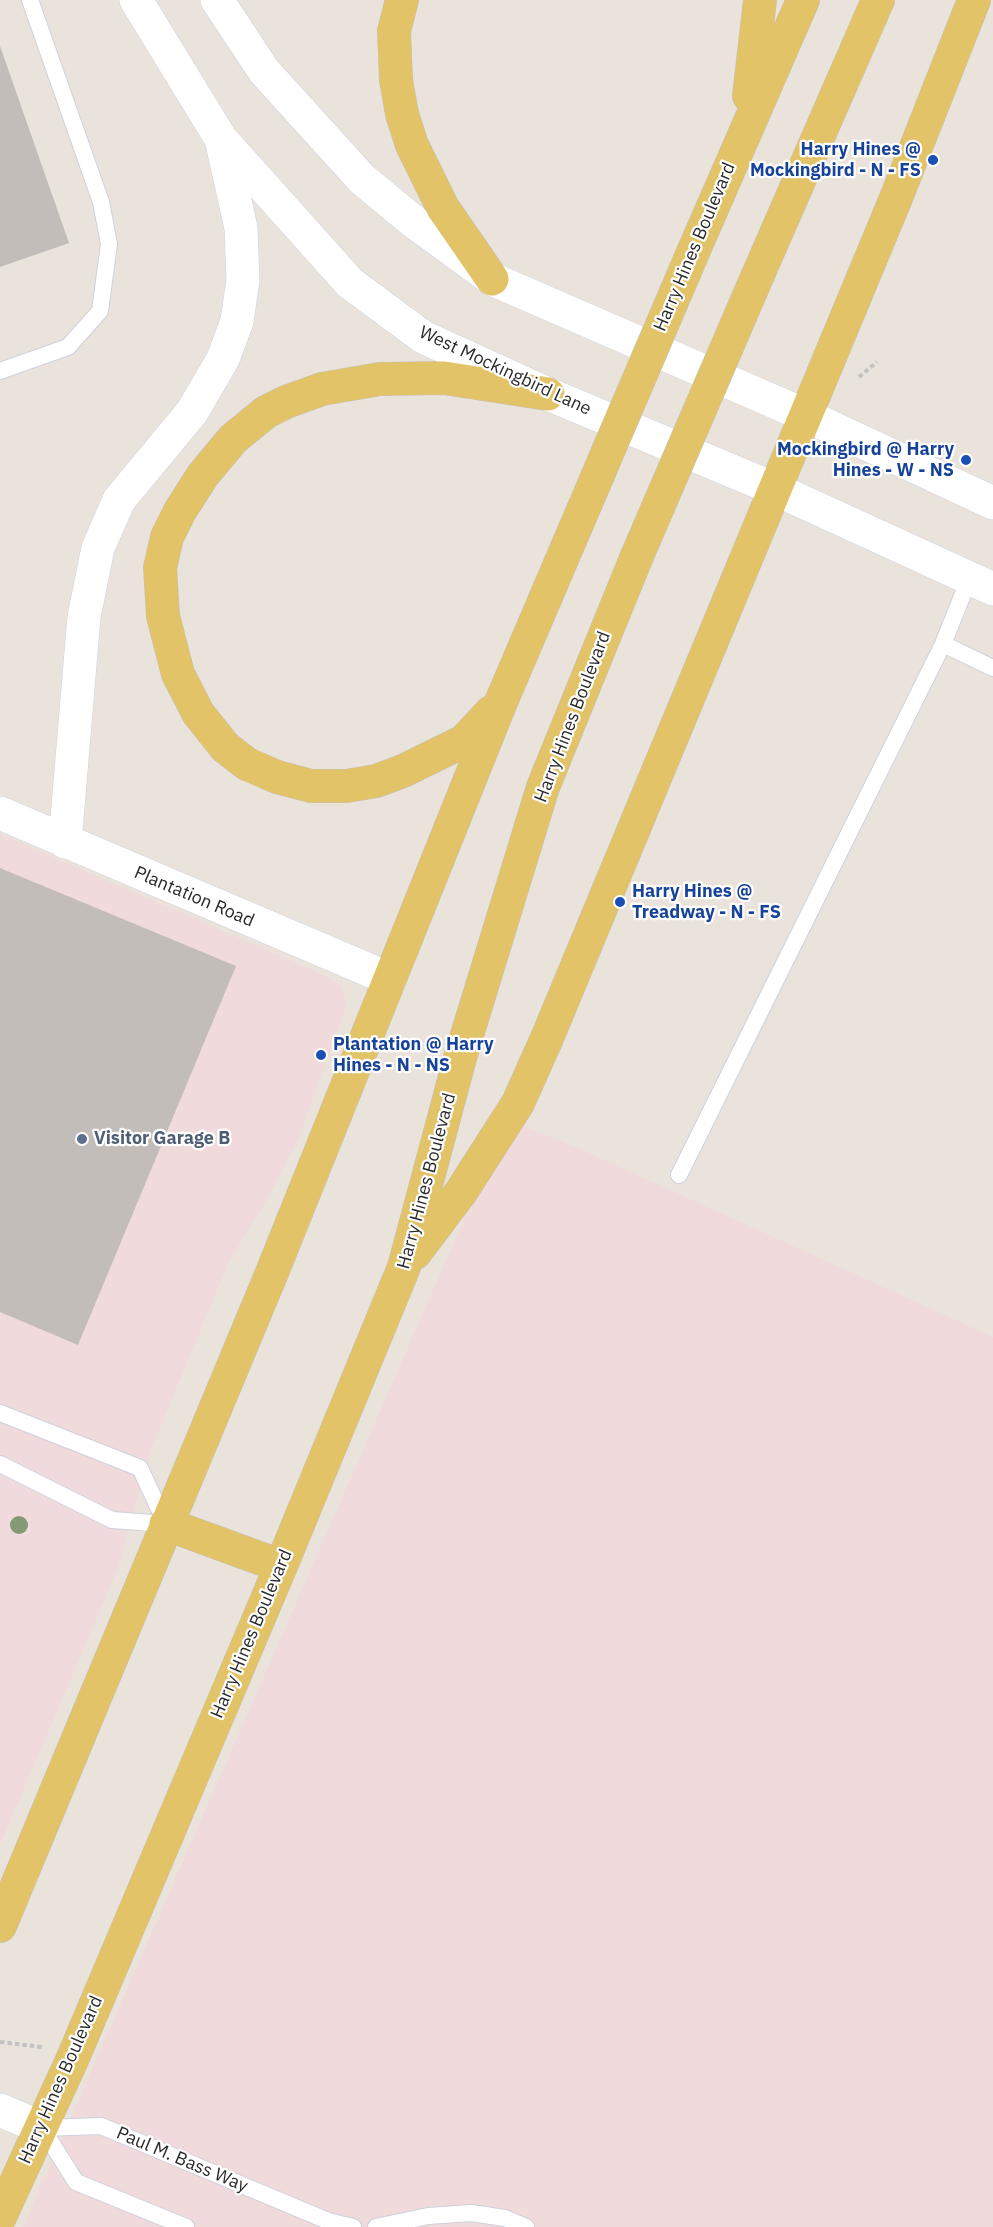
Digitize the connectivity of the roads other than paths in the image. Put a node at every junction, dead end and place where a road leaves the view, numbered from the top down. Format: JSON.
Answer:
{"nodes":[{"id":1,"x":30,"y":0,"type":"edge"},
{"id":2,"x":136,"y":0,"type":"edge"},
{"id":3,"x":217,"y":0,"type":"edge"},
{"id":4,"x":402,"y":0,"type":"edge"},
{"id":5,"x":760,"y":0,"type":"edge"},
{"id":6,"x":803,"y":0,"type":"edge"},
{"id":7,"x":878,"y":0,"type":"edge"},
{"id":8,"x":974,"y":0,"type":"edge"},
{"id":9,"x":743,"y":134,"type":"junction"},
{"id":10,"x":221,"y":139,"type":"junction"},
{"id":11,"x":492,"y":279,"type":"junction"},
{"id":12,"x":0,"y":371,"type":"edge"},
{"id":13,"x":549,"y":394,"type":"junction"},
{"id":14,"x":807,"y":416,"type":"junction"},
{"id":15,"x":775,"y":489,"type":"junction"},
{"id":16,"x":993,"y":503,"type":"edge"},
{"id":17,"x":981,"y":584,"type":"edge"},
{"id":18,"x":943,"y":644,"type":"junction"},
{"id":19,"x":993,"y":668,"type":"edge"},
{"id":20,"x":501,"y":702,"type":"junction"},
{"id":21,"x":0,"y":813,"type":"edge"},
{"id":22,"x":65,"y":842,"type":"junction"},
{"id":23,"x":390,"y":979,"type":"junction"},
{"id":24,"x":680,"y":1175,"type":"dead end"},
{"id":25,"x":405,"y":1267,"type":"junction"},
{"id":26,"x":0,"y":1413,"type":"edge"},
{"id":27,"x":0,"y":1464,"type":"edge"},
{"id":28,"x":166,"y":1524,"type":"junction"},
{"id":29,"x":281,"y":1566,"type":"junction"},
{"id":30,"x":1,"y":1921,"type":"edge"},
{"id":31,"x":0,"y":2110,"type":"edge"},
{"id":32,"x":42,"y":2128,"type":"junction"},
{"id":33,"x":0,"y":2217,"type":"edge"},
{"id":34,"x":181,"y":2226,"type":"edge"},
{"id":35,"x":353,"y":2227,"type":"edge"},
{"id":36,"x":376,"y":2227,"type":"edge"},
{"id":37,"x":525,"y":2227,"type":"edge"}],
"edges":[{"from":1,"to":12,"type":"lane"},
{"from":2,"to":10,"type":"main road","name":"West Mockingbird Lane"},
{"from":3,"to":11,"type":"main road"},
{"from":4,"to":11,"type":"main road"},
{"from":5,"to":9,"type":"main road"},
{"from":6,"to":9,"type":"main road","name":"Harry Hines Boulevard"},
{"from":7,"to":25,"type":"main road","name":"Harry Hines Boulevard","bridge":true},
{"from":8,"to":14,"type":"main road"},
{"from":9,"to":20,"type":"main road","name":"Harry Hines Boulevard","bridge":true},
{"from":10,"to":13,"type":"main road","name":"West Mockingbird Lane"},
{"from":10,"to":22,"type":"main road"},
{"from":11,"to":14,"type":"main road"},
{"from":13,"to":15,"type":"main road","name":"West Mockingbird Lane"},
{"from":13,"to":20,"type":"main road"},
{"from":14,"to":15,"type":"main road"},
{"from":14,"to":16,"type":"main road"},
{"from":15,"to":17,"type":"main road","name":"West Mockingbird Lane"},
{"from":15,"to":25,"type":"main road"},
{"from":17,"to":18,"type":"lane"},
{"from":18,"to":19,"type":"lane"},
{"from":18,"to":24,"type":"lane"},
{"from":20,"to":23,"type":"main road","name":"Harry Hines Boulevard"},
{"from":21,"to":22,"type":"main road","name":"Plantation Road"},
{"from":22,"to":23,"type":"main road","name":"Plantation Road"},
{"from":23,"to":28,"type":"main road","name":"Harry Hines Boulevard"},
{"from":25,"to":29,"type":"main road","name":"Harry Hines Boulevard"},
{"from":26,"to":28,"type":"lane"},
{"from":27,"to":28,"type":"lane"},
{"from":28,"to":29,"type":"main road"},
{"from":28,"to":30,"type":"main road","name":"Harry Hines Boulevard"},
{"from":29,"to":32,"type":"main road","name":"Harry Hines Boulevard"},
{"from":31,"to":32,"type":"main road"},
{"from":32,"to":33,"type":"main road","name":"Harry Hines Boulevard"},
{"from":32,"to":34,"type":"lane"},
{"from":32,"to":35,"type":"lane","name":"Paul M. Bass Way"},
{"from":36,"to":37,"type":"lane"}]}
